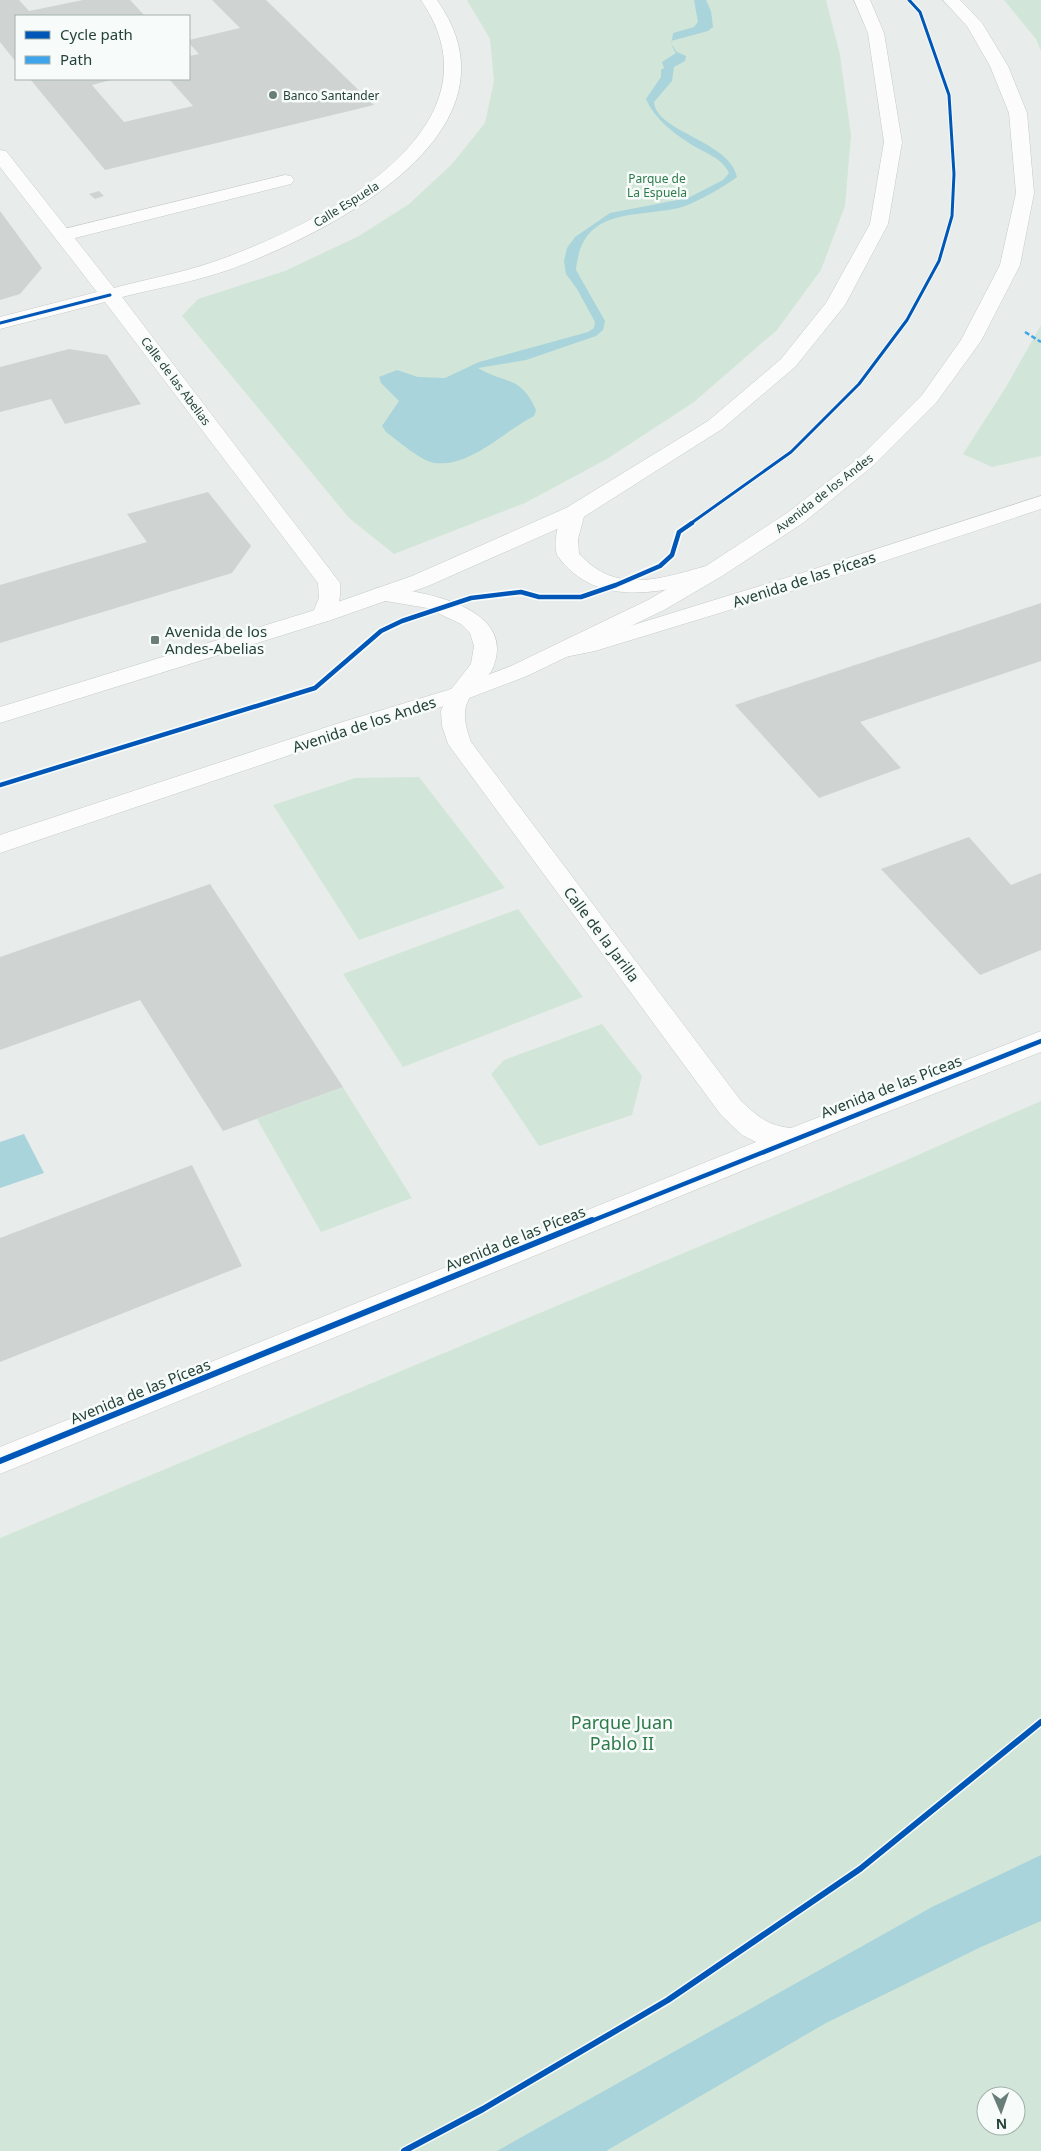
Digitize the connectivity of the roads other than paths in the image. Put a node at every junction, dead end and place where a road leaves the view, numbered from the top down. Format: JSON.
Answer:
{"nodes":[{"id":1,"x":429,"y":0,"type":"edge"},
{"id":2,"x":862,"y":0,"type":"edge"},
{"id":3,"x":951,"y":0,"type":"edge"},
{"id":4,"x":0,"y":155,"type":"edge"},
{"id":5,"x":285,"y":180,"type":"dead end"},
{"id":6,"x":63,"y":235,"type":"junction"},
{"id":7,"x":110,"y":294,"type":"junction"},
{"id":8,"x":0,"y":323,"type":"edge"},
{"id":9,"x":1041,"y":502,"type":"edge"},
{"id":10,"x":574,"y":513,"type":"junction"},
{"id":11,"x":714,"y":571,"type":"junction"},
{"id":12,"x":382,"y":594,"type":"junction"},
{"id":13,"x":323,"y":615,"type":"junction"},
{"id":14,"x":565,"y":650,"type":"junction"},
{"id":15,"x":456,"y":695,"type":"junction"},
{"id":16,"x":0,"y":715,"type":"edge"},
{"id":17,"x":0,"y":844,"type":"edge"},
{"id":18,"x":1041,"y":1041,"type":"edge"},
{"id":19,"x":793,"y":1139,"type":"junction"},
{"id":20,"x":0,"y":1461,"type":"edge"}],
"edges":[{"from":1,"to":7,"type":"street","name":"Calle Espuela"},
{"from":2,"to":10,"type":"street"},
{"from":3,"to":11,"type":"street","name":"Avenida de los Andes"},
{"from":4,"to":6,"type":"street","name":"Calle de las Abelias"},
{"from":5,"to":6,"type":"street"},
{"from":6,"to":7,"type":"street","name":"Calle de las Abelias"},
{"from":7,"to":8,"type":"street","name":"Calle Espuela"},
{"from":7,"to":13,"type":"street","name":"Calle de las Abelias"},
{"from":9,"to":14,"type":"street","name":"Avenida de las Píceas"},
{"from":10,"to":11,"type":"street","name":"Avenida de los Andes"},
{"from":10,"to":12,"type":"street"},
{"from":11,"to":14,"type":"street","name":"Avenida de los Andes"},
{"from":12,"to":13,"type":"street"},
{"from":12,"to":15,"type":"street"},
{"from":13,"to":16,"type":"street"},
{"from":14,"to":15,"type":"street","name":"Avenida de los Andes"},
{"from":15,"to":17,"type":"street","name":"Avenida de los Andes"},
{"from":15,"to":19,"type":"street","name":"Calle de la Jarilla"},
{"from":18,"to":19,"type":"street","name":"Avenida de las Píceas"},
{"from":19,"to":20,"type":"street","name":"Avenida de las Píceas"}]}
